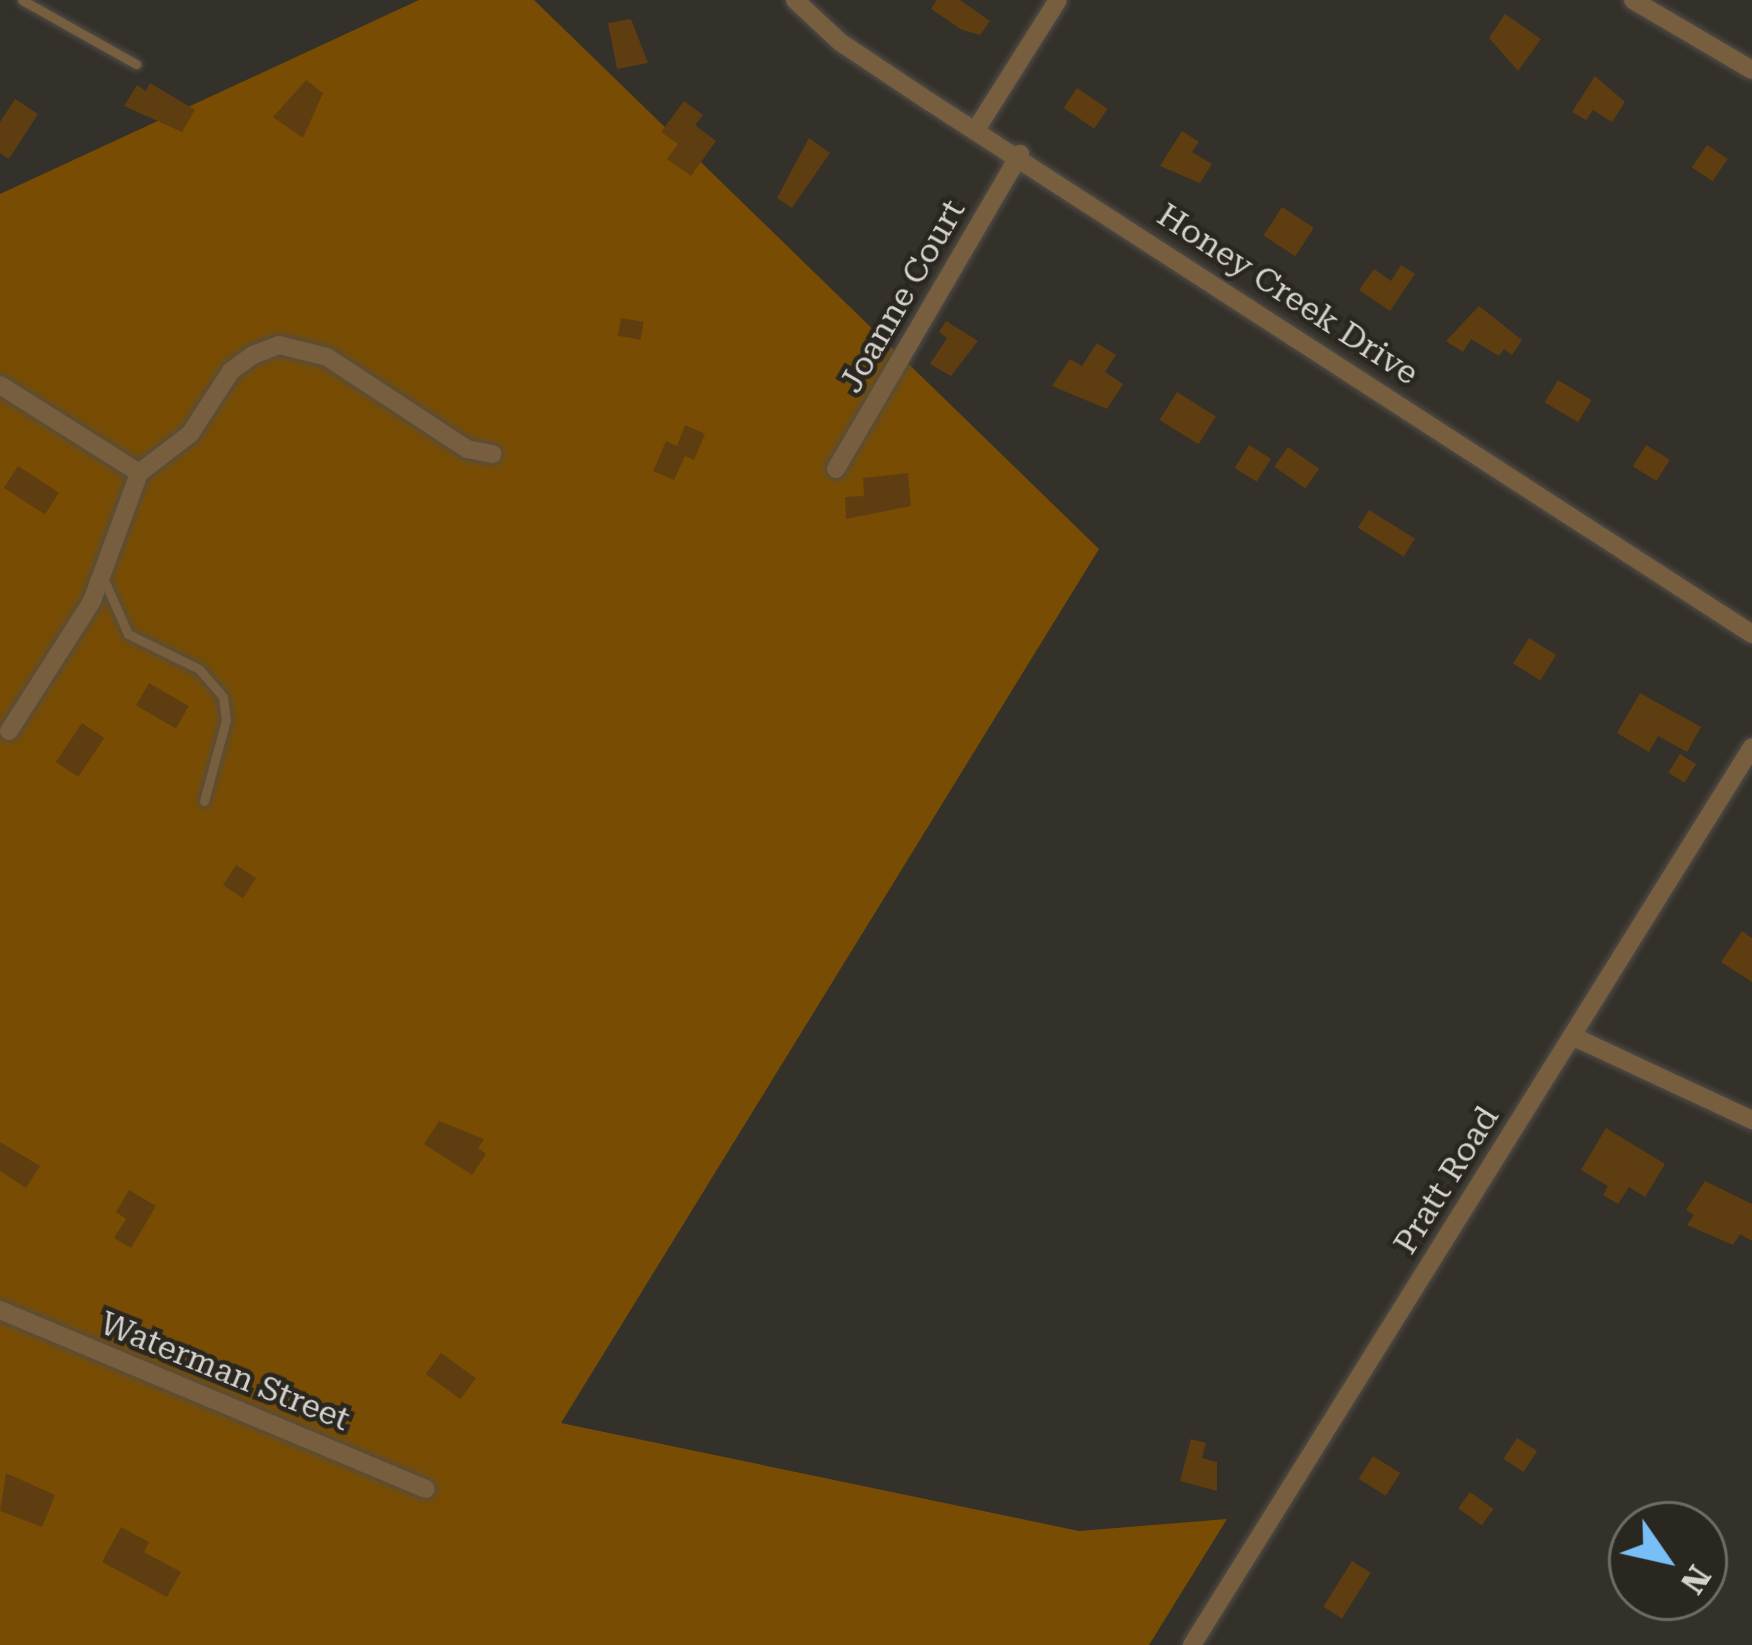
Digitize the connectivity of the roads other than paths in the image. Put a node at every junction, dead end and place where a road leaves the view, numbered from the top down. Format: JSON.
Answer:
{"nodes":[{"id":1,"x":22,"y":0,"type":"edge"},
{"id":2,"x":795,"y":0,"type":"edge"},
{"id":3,"x":1058,"y":0,"type":"edge"},
{"id":4,"x":1633,"y":0,"type":"edge"},
{"id":5,"x":136,"y":64,"type":"dead end"},
{"id":6,"x":1752,"y":70,"type":"edge"},
{"id":7,"x":977,"y":128,"type":"junction"},
{"id":8,"x":1020,"y":154,"type":"junction"},
{"id":9,"x":0,"y":385,"type":"edge"},
{"id":10,"x":493,"y":454,"type":"dead end"},
{"id":11,"x":836,"y":469,"type":"dead end"},
{"id":12,"x":139,"y":473,"type":"junction"},
{"id":13,"x":104,"y":569,"type":"junction"},
{"id":14,"x":1752,"y":634,"type":"edge"},
{"id":15,"x":9,"y":731,"type":"dead end"},
{"id":16,"x":1752,"y":747,"type":"edge"},
{"id":17,"x":204,"y":801,"type":"dead end"},
{"id":18,"x":1572,"y":1036,"type":"junction"},
{"id":19,"x":1752,"y":1120,"type":"edge"},
{"id":20,"x":0,"y":1310,"type":"edge"},
{"id":21,"x":426,"y":1489,"type":"dead end"},
{"id":22,"x":1192,"y":1645,"type":"edge"}],
"edges":[{"from":1,"to":5,"type":"lane"},
{"from":2,"to":7,"type":"street","name":"Honey Creek Drive"},
{"from":3,"to":7,"type":"street"},
{"from":4,"to":6,"type":"street"},
{"from":7,"to":8,"type":"street","name":"Honey Creek Drive"},
{"from":8,"to":11,"type":"street","name":"Joanne Court"},
{"from":8,"to":14,"type":"street","name":"Honey Creek Drive"},
{"from":9,"to":12,"type":"street"},
{"from":10,"to":12,"type":"street"},
{"from":12,"to":13,"type":"street"},
{"from":13,"to":15,"type":"street"},
{"from":13,"to":17,"type":"lane"},
{"from":16,"to":18,"type":"street","name":"Pratt Road"},
{"from":18,"to":19,"type":"street"},
{"from":18,"to":22,"type":"street","name":"Pratt Road"},
{"from":20,"to":21,"type":"street","name":"Waterman Street"}]}
